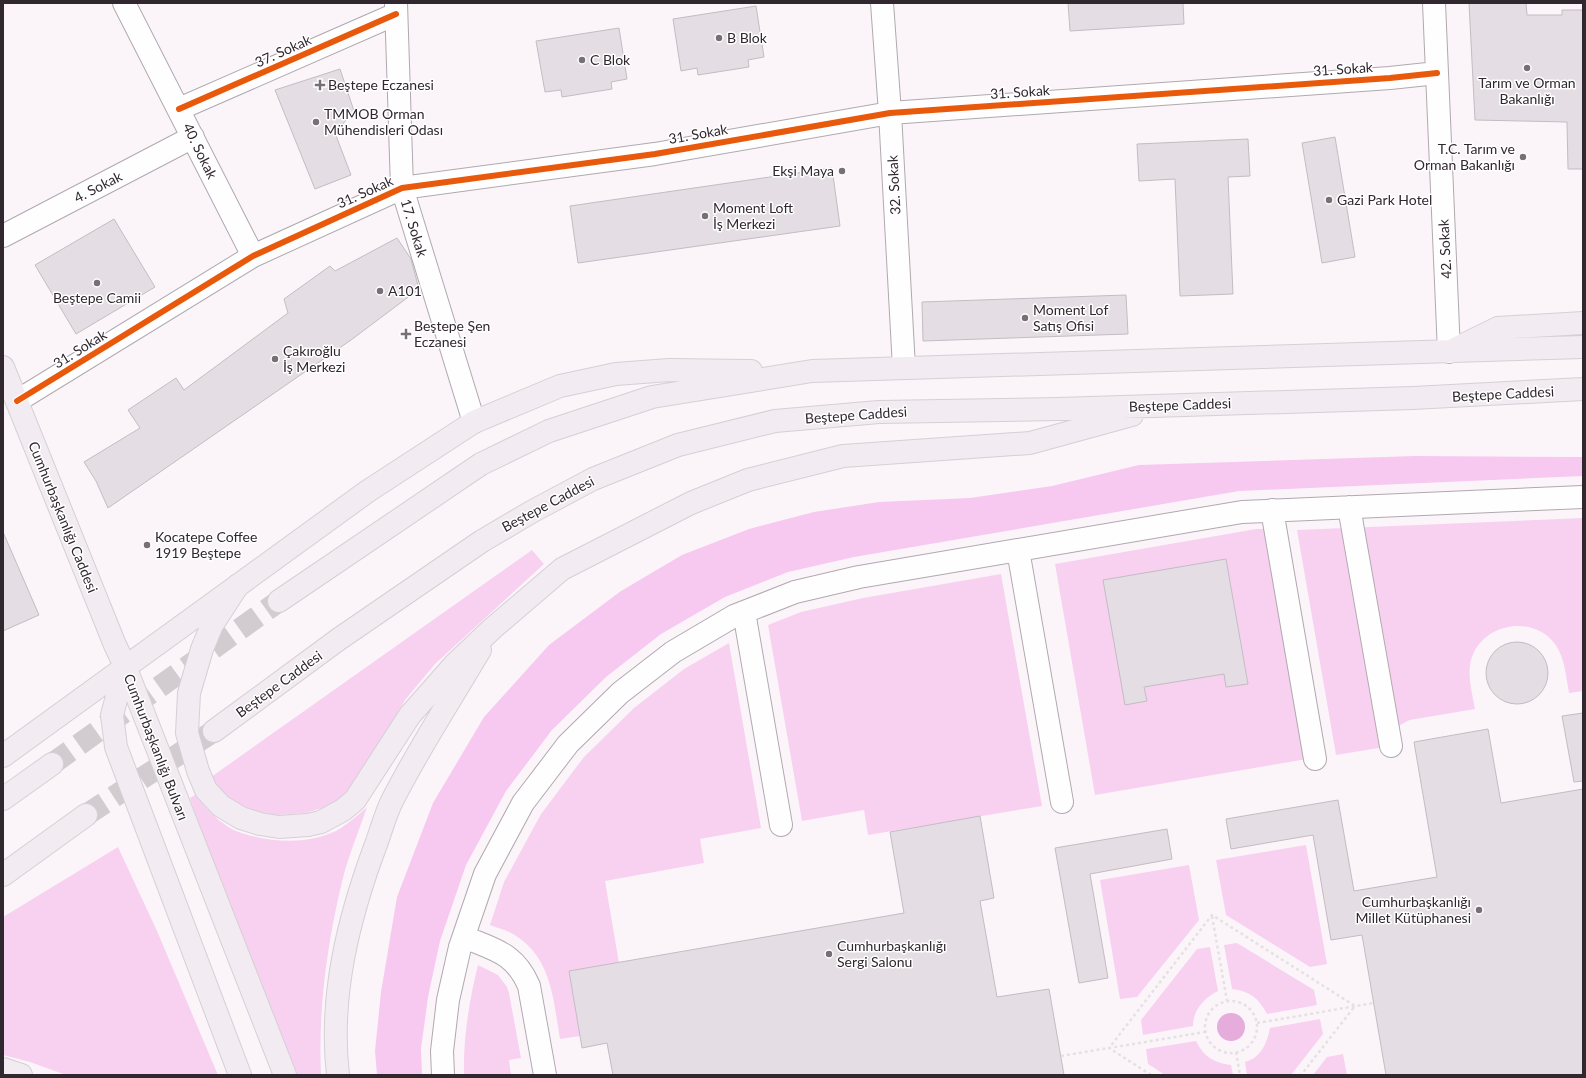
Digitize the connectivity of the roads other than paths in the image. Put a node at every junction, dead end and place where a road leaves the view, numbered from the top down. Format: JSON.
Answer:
{"nodes":[{"id":1,"x":124,"y":3,"type":"edge"},
{"id":2,"x":882,"y":3,"type":"edge"},
{"id":3,"x":1434,"y":3,"type":"edge"},
{"id":4,"x":396,"y":9,"type":"edge"},
{"id":5,"x":1437,"y":73,"type":"junction"},
{"id":6,"x":179,"y":109,"type":"junction"},
{"id":7,"x":890,"y":113,"type":"junction"},
{"id":8,"x":193,"y":138,"type":"junction"},
{"id":9,"x":402,"y":188,"type":"junction"},
{"id":10,"x":3,"y":236,"type":"edge"},
{"id":11,"x":252,"y":256,"type":"junction"},
{"id":12,"x":1583,"y":324,"type":"edge"},
{"id":13,"x":1583,"y":348,"type":"edge"},
{"id":14,"x":1449,"y":352,"type":"junction"},
{"id":15,"x":3,"y":367,"type":"edge"},
{"id":16,"x":904,"y":368,"type":"junction"},
{"id":17,"x":812,"y":371,"type":"junction"},
{"id":18,"x":1583,"y":389,"type":"edge"},
{"id":19,"x":1457,"y":397,"type":"junction"},
{"id":20,"x":1583,"y":400,"type":"edge"},
{"id":21,"x":17,"y":402,"type":"junction"},
{"id":22,"x":1167,"y":406,"type":"junction"},
{"id":23,"x":474,"y":422,"type":"junction"},
{"id":24,"x":1583,"y":497,"type":"edge"},
{"id":25,"x":1349,"y":507,"type":"junction"},
{"id":26,"x":1272,"y":510,"type":"junction"},
{"id":27,"x":1018,"y":550,"type":"junction"},
{"id":28,"x":238,"y":584,"type":"junction"},
{"id":29,"x":279,"y":600,"type":"tunnel mouth"},
{"id":30,"x":744,"y":612,"type":"junction"},
{"id":31,"x":493,"y":628,"type":"junction"},
{"id":32,"x":125,"y":666,"type":"junction"},
{"id":33,"x":214,"y":731,"type":"tunnel mouth"},
{"id":34,"x":1391,"y":746,"type":"dead end"},
{"id":35,"x":3,"y":756,"type":"edge"},
{"id":36,"x":1315,"y":759,"type":"dead end"},
{"id":37,"x":52,"y":764,"type":"tunnel mouth"},
{"id":38,"x":3,"y":799,"type":"edge"},
{"id":39,"x":1062,"y":802,"type":"dead end"},
{"id":40,"x":86,"y":815,"type":"tunnel mouth"},
{"id":41,"x":781,"y":824,"type":"dead end"},
{"id":42,"x":3,"y":875,"type":"edge"},
{"id":43,"x":464,"y":937,"type":"junction"},
{"id":44,"x":3,"y":1069,"type":"edge"},
{"id":45,"x":20,"y":1075,"type":"edge"},
{"id":46,"x":240,"y":1075,"type":"edge"},
{"id":47,"x":285,"y":1075,"type":"edge"},
{"id":48,"x":338,"y":1075,"type":"edge"},
{"id":49,"x":443,"y":1075,"type":"edge"},
{"id":50,"x":545,"y":1075,"type":"edge"}],
"edges":[{"from":1,"to":6,"type":"street","name":"40. Sokak"},
{"from":2,"to":7,"type":"street","name":"32. Sokak"},
{"from":3,"to":5,"type":"street","name":"42. Sokak"},
{"from":4,"to":6,"type":"street","name":"37. Sokak"},
{"from":4,"to":9,"type":"street","name":"17. Sokak"},
{"from":5,"to":7,"type":"street","name":"31. Sokak"},
{"from":5,"to":14,"type":"street","name":"42. Sokak"},
{"from":6,"to":8,"type":"street","name":"40. Sokak"},
{"from":7,"to":9,"type":"street","name":"31. Sokak"},
{"from":7,"to":16,"type":"street","name":"32. Sokak"},
{"from":8,"to":10,"type":"street","name":"4. Sokak"},
{"from":8,"to":11,"type":"street","name":"40. Sokak"},
{"from":9,"to":11,"type":"street","name":"31. Sokak"},
{"from":9,"to":23,"type":"street","name":"17. Sokak"},
{"from":11,"to":21,"type":"street","name":"31. Sokak"},
{"from":12,"to":14,"type":"main road"},
{"from":13,"to":14,"type":"main road"},
{"from":14,"to":16,"type":"main road"},
{"from":15,"to":21,"type":"main road","name":"Cumhurbaşkanlığı Caddesi"},
{"from":16,"to":17,"type":"main road"},
{"from":17,"to":23,"type":"main road"},
{"from":17,"to":29,"type":"main road"},
{"from":18,"to":19,"type":"main road","name":"Beştepe Caddesi"},
{"from":19,"to":20,"type":"main road"},
{"from":19,"to":22,"type":"main road","name":"Beştepe Caddesi"},
{"from":21,"to":32,"type":"main road","name":"Cumhurbaşkanlığı Caddesi"},
{"from":22,"to":31,"type":"main road"},
{"from":22,"to":33,"type":"main road","name":"Beştepe Caddesi"},
{"from":23,"to":28,"type":"main road"},
{"from":24,"to":25,"type":"street"},
{"from":25,"to":26,"type":"street"},
{"from":25,"to":34,"type":"street"},
{"from":26,"to":27,"type":"street"},
{"from":26,"to":36,"type":"street"},
{"from":27,"to":30,"type":"street"},
{"from":27,"to":39,"type":"street"},
{"from":28,"to":31,"type":"main road"},
{"from":28,"to":32,"type":"main road"},
{"from":30,"to":41,"type":"street"},
{"from":30,"to":43,"type":"street"},
{"from":31,"to":48,"type":"main road"},
{"from":32,"to":35,"type":"main road"},
{"from":32,"to":46,"type":"main road","name":"Cumhurbaşkanlığı Bulvarı"},
{"from":32,"to":47,"type":"main road","name":"Cumhurbaşkanlığı Bulvarı"},
{"from":37,"to":38,"type":"main road"},
{"from":40,"to":42,"type":"main road"},
{"from":43,"to":49,"type":"street"},
{"from":43,"to":50,"type":"street"},
{"from":44,"to":45,"type":"main road"}]}
